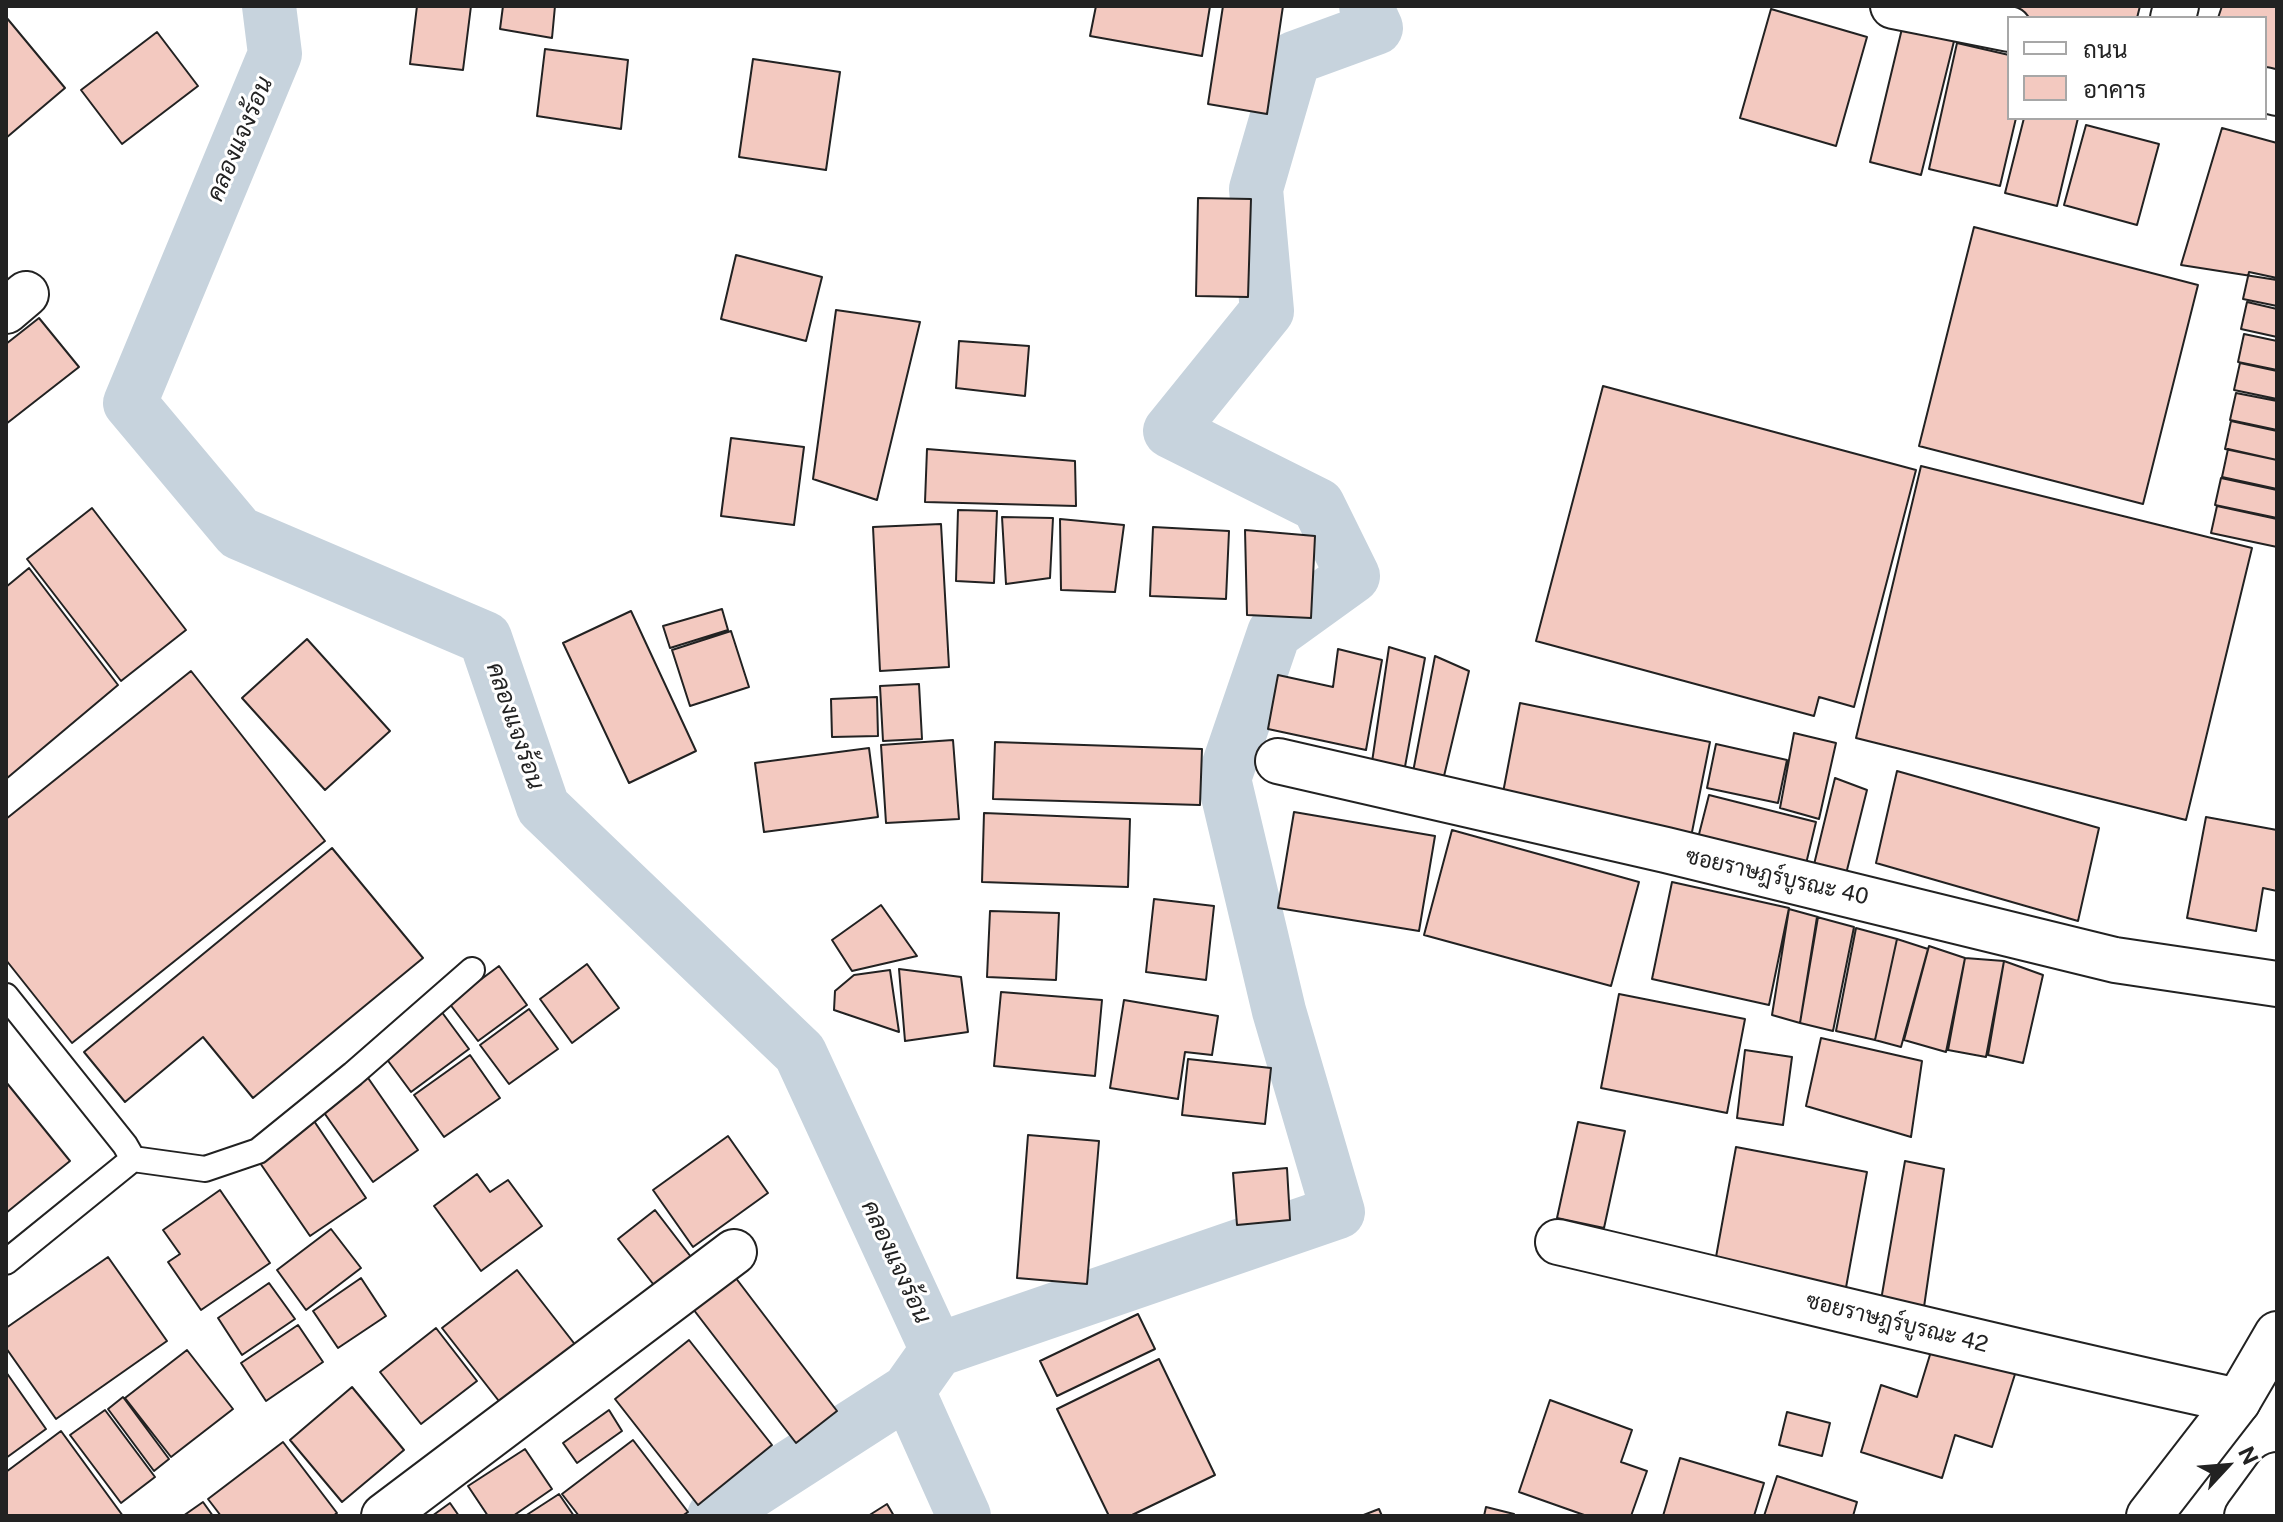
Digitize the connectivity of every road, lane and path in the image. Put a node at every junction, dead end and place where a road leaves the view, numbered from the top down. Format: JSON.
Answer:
{"nodes":[{"id":1,"x":1893,"y":6,"type":"edge"},
{"id":2,"x":2007,"y":29,"type":"edge"},
{"id":3,"x":1278,"y":761,"type":"dead end"},
{"id":4,"x":472,"y":970,"type":"dead end"},
{"id":5,"x":2277,"y":984,"type":"edge"},
{"id":6,"x":6,"y":996,"type":"edge"},
{"id":7,"x":133,"y":1159,"type":"junction"},
{"id":8,"x":1558,"y":1242,"type":"dead end"},
{"id":9,"x":734,"y":1252,"type":"dead end"},
{"id":10,"x":6,"y":1262,"type":"edge"},
{"id":11,"x":2277,"y":1334,"type":"edge"},
{"id":12,"x":2238,"y":1401,"type":"junction"},
{"id":13,"x":2277,"y":1475,"type":"edge"},
{"id":14,"x":384,"y":1516,"type":"edge"},
{"id":15,"x":2149,"y":1516,"type":"edge"},
{"id":16,"x":2247,"y":1516,"type":"edge"}],
"edges":[{"from":1,"to":2,"type":"street"},
{"from":3,"to":5,"type":"street","name":"ซอยราษฎร์บูรณะ 40"},
{"from":4,"to":7,"type":"lane"},
{"from":6,"to":7,"type":"lane"},
{"from":7,"to":10,"type":"lane"},
{"from":8,"to":12,"type":"street","name":"ซอยราษฎร์บูรณะ 42"},
{"from":9,"to":14,"type":"street"},
{"from":11,"to":12,"type":"street"},
{"from":12,"to":15,"type":"street"},
{"from":13,"to":16,"type":"street"}]}
